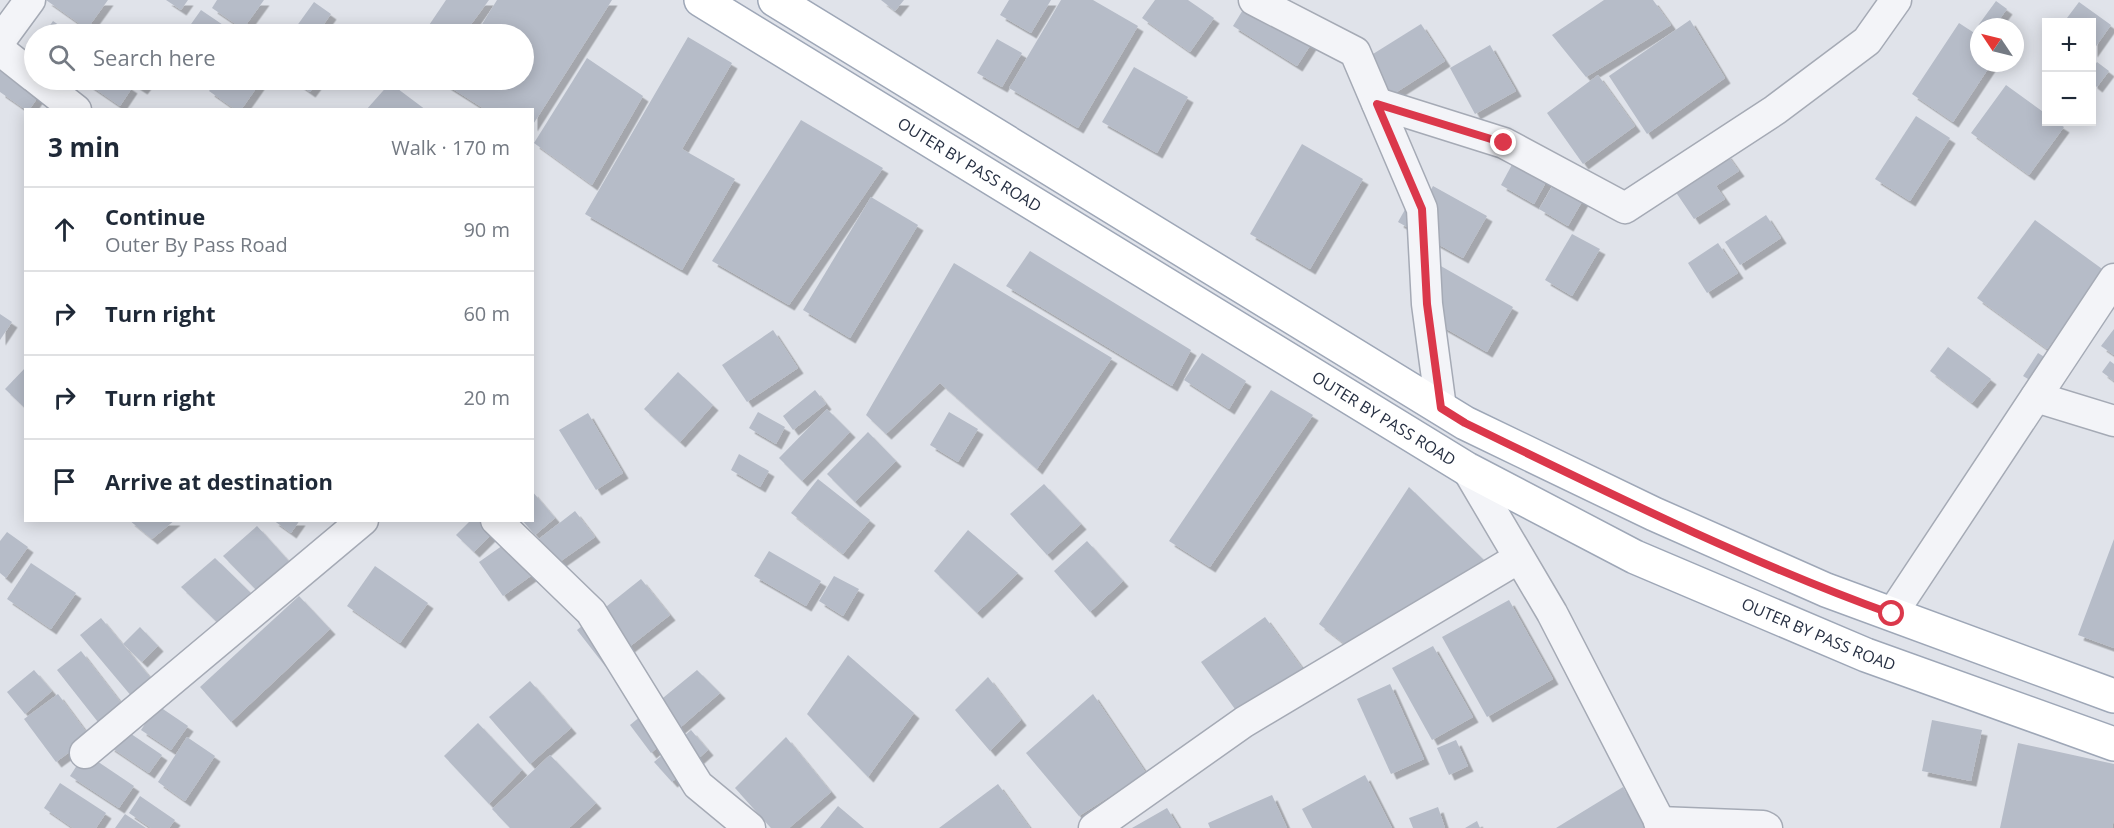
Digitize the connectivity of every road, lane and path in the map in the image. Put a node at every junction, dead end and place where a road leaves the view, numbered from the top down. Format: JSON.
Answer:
{"nodes":[{"id":1,"x":30,"y":0,"type":"edge"},
{"id":2,"x":701,"y":0,"type":"edge"},
{"id":3,"x":775,"y":0,"type":"edge"},
{"id":4,"x":1254,"y":0,"type":"edge"},
{"id":5,"x":1896,"y":0,"type":"edge"},
{"id":6,"x":0,"y":42,"type":"edge"},
{"id":7,"x":0,"y":50,"type":"edge"},
{"id":8,"x":24,"y":69,"type":"edge"},
{"id":9,"x":51,"y":90,"type":"edge"},
{"id":10,"x":1377,"y":104,"type":"junction"},
{"id":11,"x":74,"y":108,"type":"edge"},
{"id":12,"x":2114,"y":279,"type":"edge"},
{"id":13,"x":2036,"y":397,"type":"junction"},
{"id":14,"x":1441,"y":408,"type":"junction"},
{"id":15,"x":2114,"y":421,"type":"edge"},
{"id":16,"x":1467,"y":469,"type":"junction"},
{"id":17,"x":361,"y":522,"type":"edge"},
{"id":18,"x":498,"y":522,"type":"edge"},
{"id":19,"x":1519,"y":558,"type":"junction"},
{"id":20,"x":1892,"y":614,"type":"junction"},
{"id":21,"x":2114,"y":696,"type":"edge"},
{"id":22,"x":2114,"y":744,"type":"edge"},
{"id":23,"x":85,"y":753,"type":"dead end"},
{"id":24,"x":1661,"y":825,"type":"edge"},
{"id":25,"x":750,"y":828,"type":"edge"},
{"id":26,"x":1094,"y":828,"type":"edge"},
{"id":27,"x":1767,"y":828,"type":"edge"}],
"edges":[{"from":1,"to":6,"type":"street"},
{"from":2,"to":16,"type":"main road","name":"OUTER BY PASS ROAD"},
{"from":3,"to":14,"type":"main road"},
{"from":4,"to":10,"type":"street"},
{"from":5,"to":10,"type":"street"},
{"from":7,"to":8,"type":"street"},
{"from":9,"to":11,"type":"street"},
{"from":10,"to":14,"type":"street"},
{"from":12,"to":13,"type":"street"},
{"from":13,"to":15,"type":"street"},
{"from":13,"to":20,"type":"street"},
{"from":14,"to":20,"type":"main road"},
{"from":16,"to":19,"type":"street"},
{"from":16,"to":22,"type":"main road","name":"OUTER BY PASS ROAD"},
{"from":17,"to":23,"type":"street"},
{"from":18,"to":25,"type":"street"},
{"from":19,"to":24,"type":"street"},
{"from":19,"to":26,"type":"street"},
{"from":20,"to":21,"type":"main road"},
{"from":24,"to":27,"type":"street"}]}
